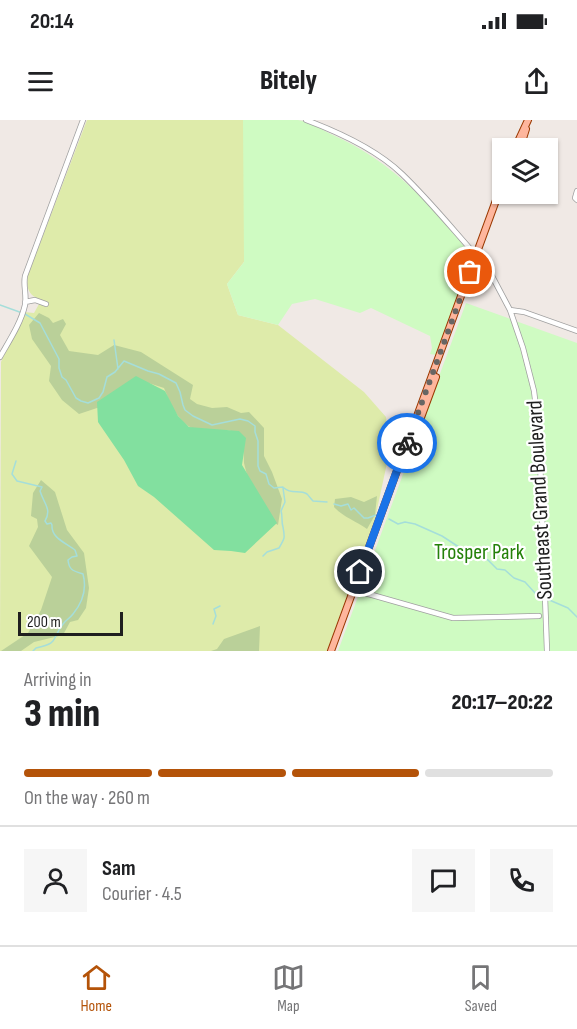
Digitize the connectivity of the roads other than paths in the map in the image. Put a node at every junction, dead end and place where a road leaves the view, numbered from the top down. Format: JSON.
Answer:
{"nodes":[{"id":1,"x":83,"y":120,"type":"edge"},
{"id":2,"x":306,"y":120,"type":"edge"},
{"id":3,"x":528,"y":120,"type":"edge"},
{"id":4,"x":522,"y":138,"type":"edge"},
{"id":5,"x":577,"y":190,"type":"edge"},
{"id":6,"x":577,"y":200,"type":"edge"},
{"id":7,"x":497,"y":204,"type":"edge"},
{"id":8,"x":478,"y":256,"type":"junction"},
{"id":9,"x":25,"y":302,"type":"junction"},
{"id":10,"x":46,"y":304,"type":"dead end"},
{"id":11,"x":510,"y":310,"type":"junction"},
{"id":12,"x":577,"y":331,"type":"edge"},
{"id":13,"x":0,"y":357,"type":"edge"},
{"id":14,"x":356,"y":590,"type":"junction"},
{"id":15,"x":539,"y":616,"type":"dead end"},
{"id":16,"x":333,"y":651,"type":"edge"},
{"id":17,"x":547,"y":651,"type":"edge"}],
"edges":[{"from":1,"to":9,"type":"street"},
{"from":2,"to":8,"type":"street","name":"Southeast Grand Boulevard"},
{"from":3,"to":4,"type":"main road"},
{"from":5,"to":6,"type":"street"},
{"from":7,"to":8,"type":"main road"},
{"from":8,"to":11,"type":"street","name":"Southeast Grand Boulevard"},
{"from":8,"to":14,"type":"main road"},
{"from":9,"to":10,"type":"street"},
{"from":9,"to":13,"type":"street"},
{"from":11,"to":12,"type":"street"},
{"from":11,"to":17,"type":"street","name":"Southeast Grand Boulevard"},
{"from":14,"to":15,"type":"street"},
{"from":14,"to":16,"type":"main road"}]}
